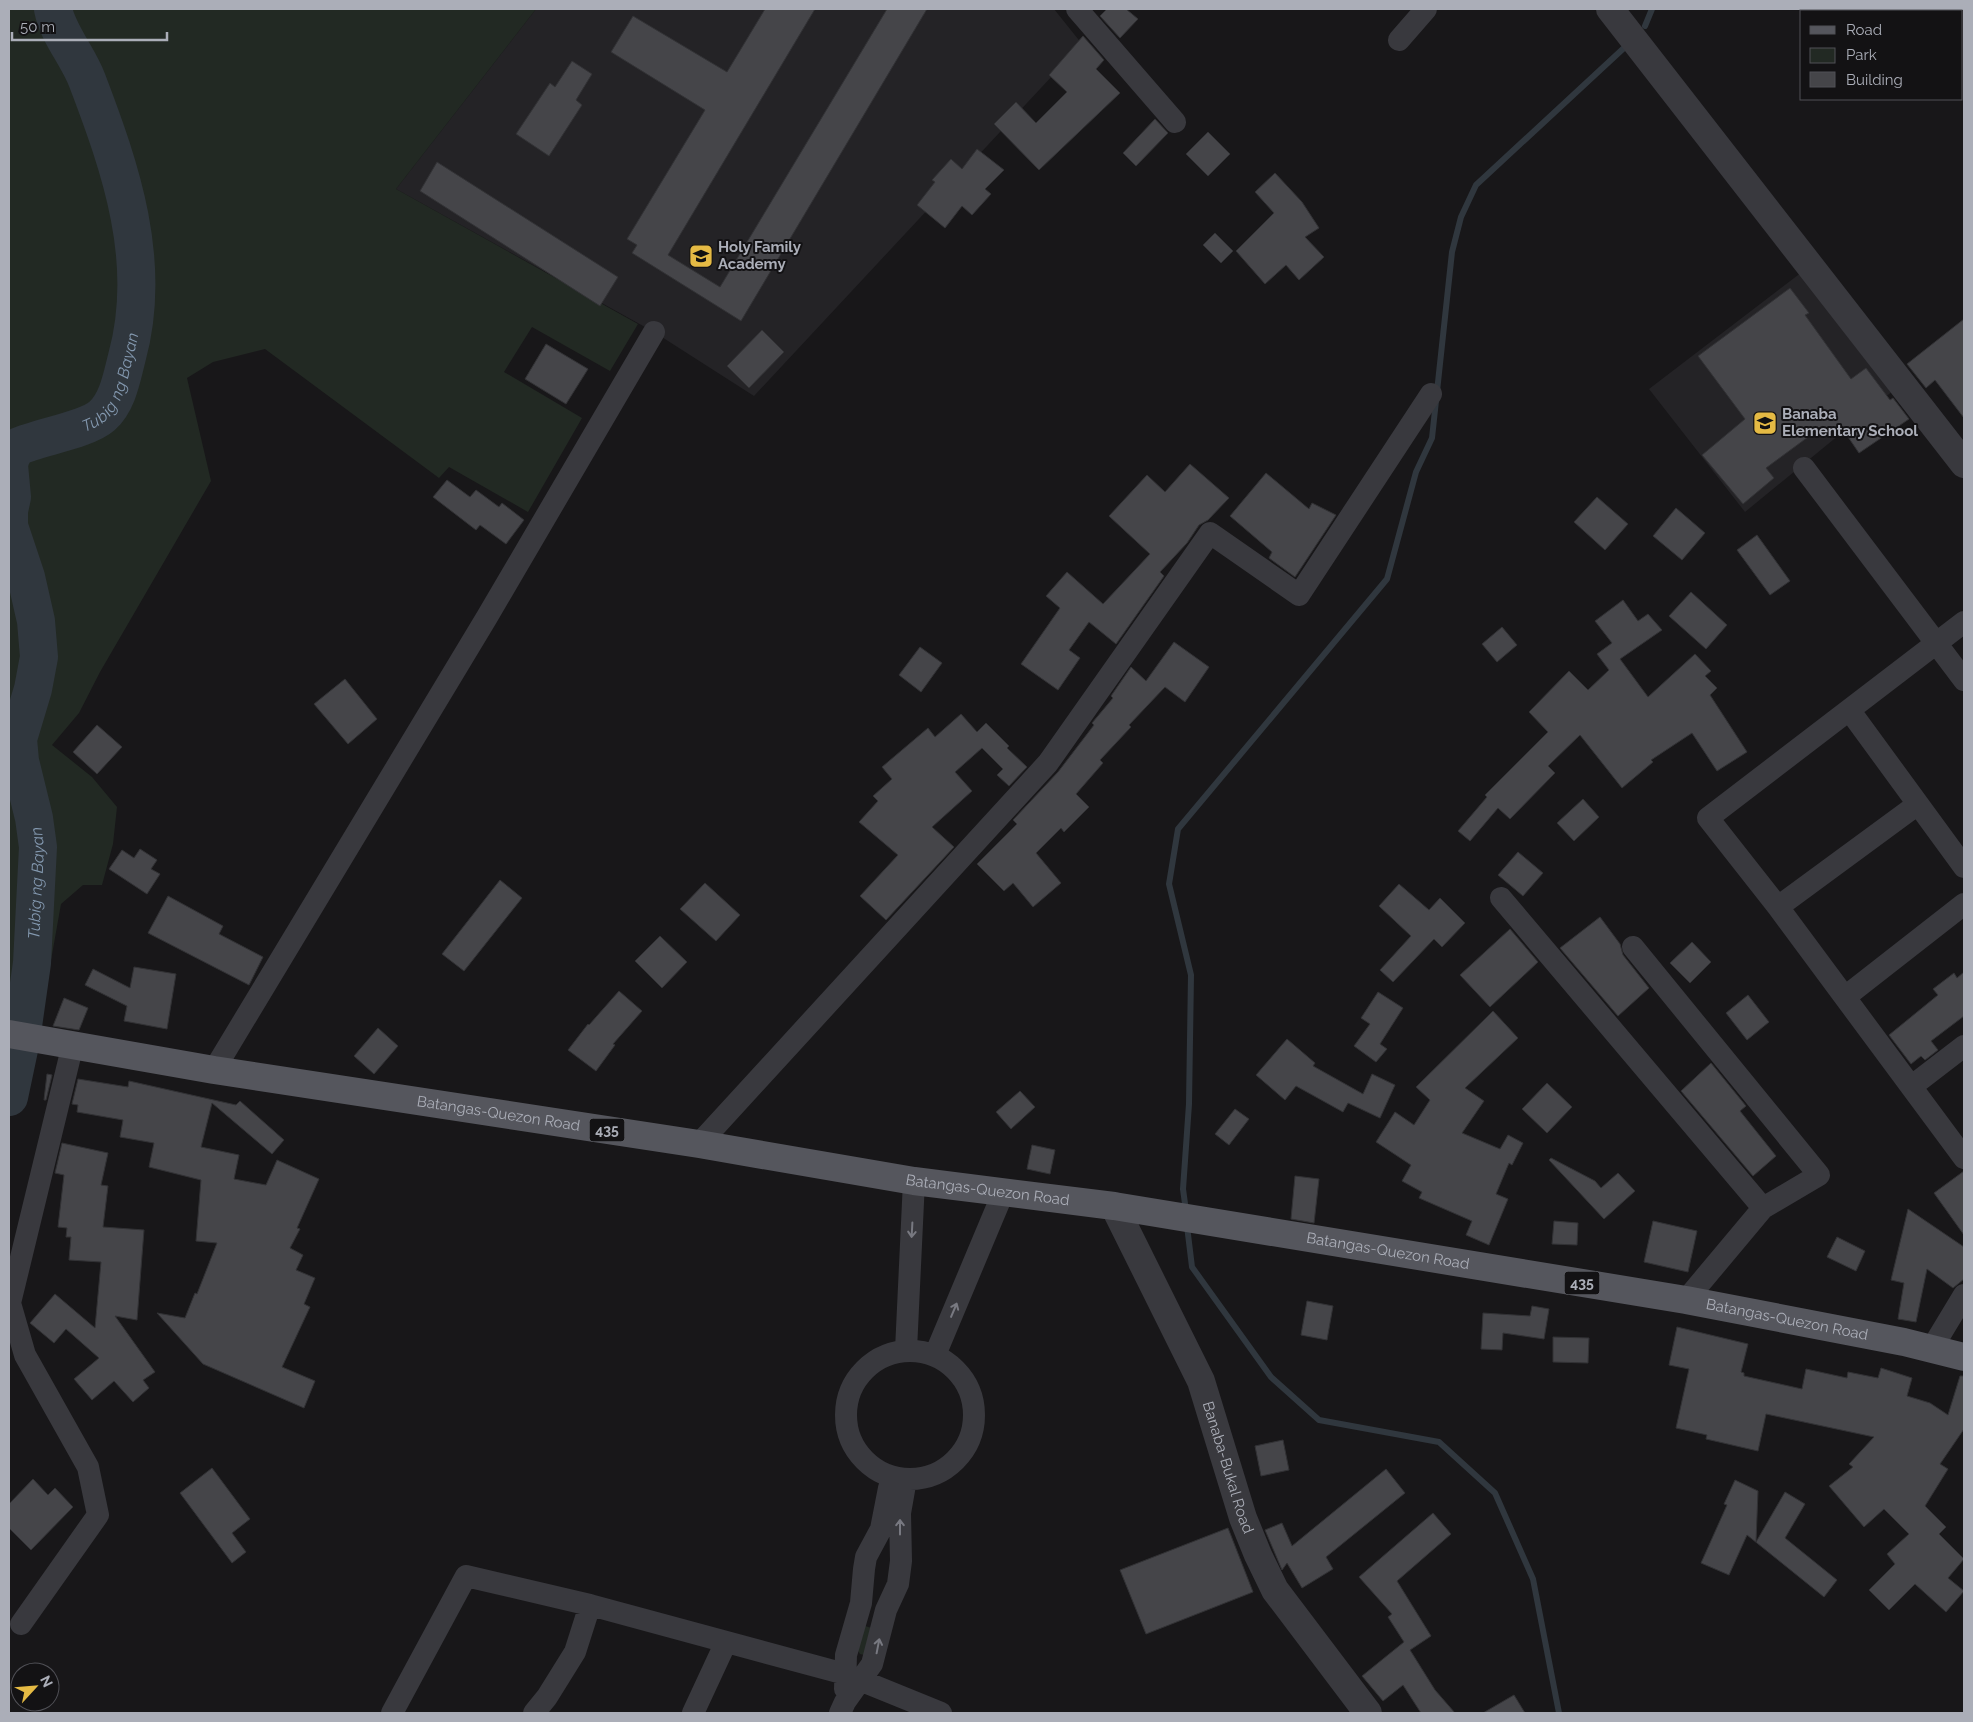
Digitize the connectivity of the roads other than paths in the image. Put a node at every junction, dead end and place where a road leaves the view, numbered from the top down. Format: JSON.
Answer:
{"nodes":[{"id":1,"x":1077,"y":9,"type":"edge"},
{"id":2,"x":1426,"y":9,"type":"edge"},
{"id":3,"x":1610,"y":9,"type":"edge"},
{"id":4,"x":1399,"y":40,"type":"dead end"},
{"id":5,"x":1175,"y":122,"type":"dead end"},
{"id":6,"x":654,"y":332,"type":"dead end"},
{"id":7,"x":1431,"y":394,"type":"dead end"},
{"id":8,"x":1964,"y":464,"type":"edge"},
{"id":9,"x":1804,"y":468,"type":"dead end"},
{"id":10,"x":1964,"y":622,"type":"edge"},
{"id":11,"x":1937,"y":644,"type":"junction"},
{"id":12,"x":1964,"y":680,"type":"edge"},
{"id":13,"x":1850,"y":711,"type":"junction"},
{"id":14,"x":1918,"y":804,"type":"junction"},
{"id":15,"x":1964,"y":867,"type":"edge"},
{"id":16,"x":1501,"y":898,"type":"dead end"},
{"id":17,"x":1964,"y":904,"type":"edge"},
{"id":18,"x":1778,"y":907,"type":"junction"},
{"id":19,"x":1633,"y":947,"type":"dead end"},
{"id":20,"x":1845,"y":997,"type":"junction"},
{"id":21,"x":9,"y":1034,"type":"edge"},
{"id":22,"x":62,"y":1042,"type":"junction"},
{"id":23,"x":1964,"y":1046,"type":"edge"},
{"id":24,"x":214,"y":1070,"type":"junction"},
{"id":25,"x":1912,"y":1086,"type":"junction"},
{"id":26,"x":699,"y":1144,"type":"junction"},
{"id":27,"x":1964,"y":1158,"type":"edge"},
{"id":28,"x":914,"y":1181,"type":"junction"},
{"id":29,"x":1003,"y":1193,"type":"junction"},
{"id":30,"x":1114,"y":1206,"type":"junction"},
{"id":31,"x":1763,"y":1208,"type":"junction"},
{"id":32,"x":1964,"y":1295,"type":"edge"},
{"id":33,"x":1686,"y":1300,"type":"junction"},
{"id":34,"x":1932,"y":1348,"type":"junction"},
{"id":35,"x":906,"y":1350,"type":"junction"},
{"id":36,"x":935,"y":1355,"type":"junction"},
{"id":37,"x":1964,"y":1357,"type":"edge"},
{"id":38,"x":898,"y":1478,"type":"junction"},
{"id":39,"x":861,"y":1603,"type":"junction"},
{"id":40,"x":590,"y":1605,"type":"junction"},
{"id":41,"x":886,"y":1610,"type":"junction"},
{"id":42,"x":21,"y":1624,"type":"dead end"},
{"id":43,"x":726,"y":1642,"type":"junction"},
{"id":44,"x":854,"y":1677,"type":"junction"},
{"id":45,"x":843,"y":1708,"type":"edge"},
{"id":46,"x":392,"y":1713,"type":"edge"},
{"id":47,"x":534,"y":1713,"type":"edge"},
{"id":48,"x":693,"y":1713,"type":"edge"},
{"id":49,"x":941,"y":1713,"type":"edge"},
{"id":50,"x":1368,"y":1713,"type":"edge"}],
"edges":[{"from":1,"to":5,"type":"street"},
{"from":2,"to":4,"type":"street"},
{"from":3,"to":8,"type":"street"},
{"from":6,"to":24,"type":"street"},
{"from":7,"to":26,"type":"street"},
{"from":9,"to":11,"type":"street"},
{"from":10,"to":11,"type":"street"},
{"from":11,"to":12,"type":"street"},
{"from":11,"to":13,"type":"street"},
{"from":13,"to":14,"type":"street"},
{"from":13,"to":18,"type":"street"},
{"from":14,"to":15,"type":"street"},
{"from":14,"to":18,"type":"street"},
{"from":16,"to":31,"type":"street"},
{"from":17,"to":20,"type":"street"},
{"from":18,"to":20,"type":"street"},
{"from":19,"to":31,"type":"street"},
{"from":20,"to":25,"type":"street"},
{"from":21,"to":22,"type":"main road","name":"Batangas-Quezon Road","number":"435"},
{"from":22,"to":24,"type":"main road","name":"Batangas-Quezon Road","number":"435"},
{"from":22,"to":42,"type":"street"},
{"from":23,"to":25,"type":"street"},
{"from":24,"to":26,"type":"main road","name":"Batangas-Quezon Road","number":"435"},
{"from":25,"to":27,"type":"street"},
{"from":26,"to":28,"type":"main road","name":"Batangas-Quezon Road","number":"435"},
{"from":28,"to":29,"type":"main road","name":"Batangas-Quezon Road","number":"435"},
{"from":28,"to":35,"type":"street","one_way":true},
{"from":29,"to":30,"type":"main road","name":"Batangas-Quezon Road","number":"435"},
{"from":36,"to":29,"type":"street","one_way":true},
{"from":30,"to":33,"type":"main road","name":"Batangas-Quezon Road","number":"435"},
{"from":30,"to":50,"type":"street","name":"Banaba-Bukal Road"},
{"from":31,"to":33,"type":"street"},
{"from":32,"to":34,"type":"street"},
{"from":33,"to":34,"type":"main road","name":"Batangas-Quezon Road","number":"435"},
{"from":34,"to":37,"type":"main road","name":"Batangas-Quezon Road","number":"435"},
{"from":35,"to":36,"type":"street"},
{"from":35,"to":38,"type":"street"},
{"from":36,"to":38,"type":"street"},
{"from":38,"to":39,"type":"street"},
{"from":41,"to":38,"type":"street","one_way":true},
{"from":39,"to":41,"type":"street"},
{"from":39,"to":44,"type":"street"},
{"from":40,"to":43,"type":"street"},
{"from":40,"to":46,"type":"street"},
{"from":40,"to":47,"type":"street"},
{"from":44,"to":41,"type":"street","one_way":true},
{"from":43,"to":44,"type":"street"},
{"from":43,"to":48,"type":"street"},
{"from":44,"to":45,"type":"street"},
{"from":44,"to":49,"type":"street"}]}
